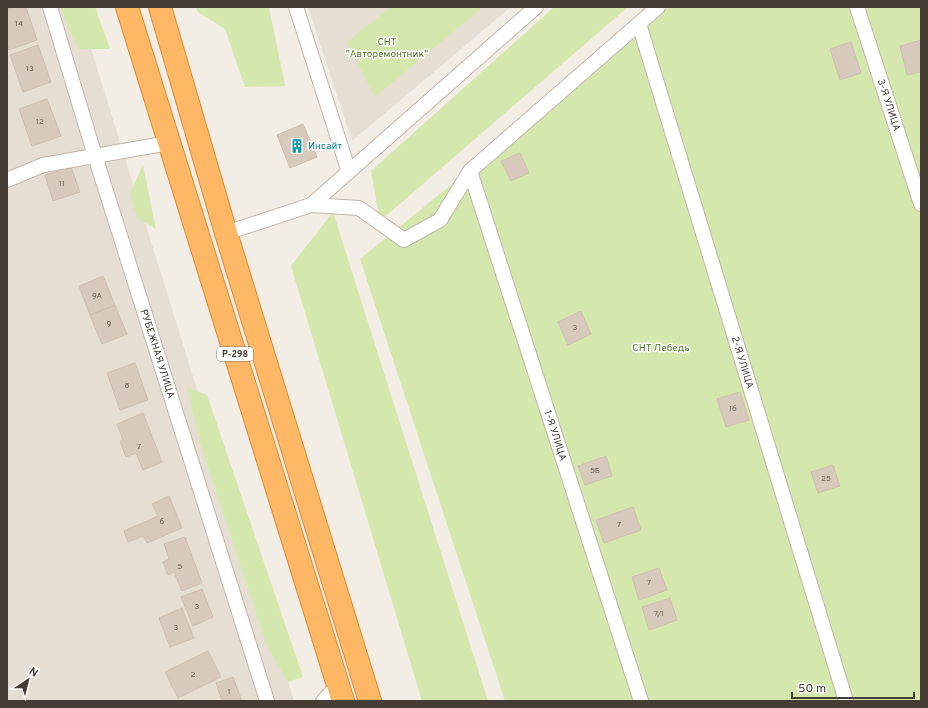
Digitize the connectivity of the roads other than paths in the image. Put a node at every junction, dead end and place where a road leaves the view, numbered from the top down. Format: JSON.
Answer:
{"nodes":[{"id":1,"x":50,"y":7,"type":"edge"},
{"id":2,"x":127,"y":7,"type":"edge"},
{"id":3,"x":160,"y":7,"type":"edge"},
{"id":4,"x":296,"y":7,"type":"edge"},
{"id":5,"x":536,"y":7,"type":"edge"},
{"id":6,"x":658,"y":7,"type":"edge"},
{"id":7,"x":857,"y":7,"type":"edge"},
{"id":8,"x":639,"y":24,"type":"junction"},
{"id":9,"x":169,"y":143,"type":"junction"},
{"id":10,"x":95,"y":156,"type":"junction"},
{"id":11,"x":470,"y":171,"type":"junction"},
{"id":12,"x":349,"y":172,"type":"junction"},
{"id":13,"x":7,"y":180,"type":"edge"},
{"id":14,"x":921,"y":204,"type":"edge"},
{"id":15,"x":311,"y":205,"type":"junction"},
{"id":16,"x":226,"y":233,"type":"junction"},
{"id":17,"x":341,"y":693,"type":"edge"},
{"id":18,"x":267,"y":701,"type":"edge"},
{"id":19,"x":323,"y":701,"type":"edge"},
{"id":20,"x":370,"y":701,"type":"edge"},
{"id":21,"x":641,"y":701,"type":"edge"},
{"id":22,"x":846,"y":701,"type":"edge"}],
"edges":[{"from":1,"to":10,"type":"street","name":"РУБЕЖНАЯ УЛИЦА"},
{"from":2,"to":9,"type":"highway","number":"Р-298"},
{"from":3,"to":16,"type":"highway","number":"Р-298"},
{"from":4,"to":12,"type":"street"},
{"from":5,"to":12,"type":"street"},
{"from":6,"to":8,"type":"street"},
{"from":7,"to":14,"type":"street","name":"3-Я УЛИЦА"},
{"from":8,"to":11,"type":"street"},
{"from":8,"to":22,"type":"street","name":"2-Я УЛИЦА"},
{"from":9,"to":10,"type":"street"},
{"from":9,"to":17,"type":"highway","number":"Р-298"},
{"from":10,"to":13,"type":"street"},
{"from":10,"to":18,"type":"street","name":"РУБЕЖНАЯ УЛИЦА"},
{"from":11,"to":15,"type":"street"},
{"from":11,"to":21,"type":"street","name":"1-Я УЛИЦА"},
{"from":12,"to":15,"type":"street"},
{"from":15,"to":16,"type":"street"},
{"from":16,"to":20,"type":"highway","number":"Р-298"},
{"from":17,"to":19,"type":"street"}]}
